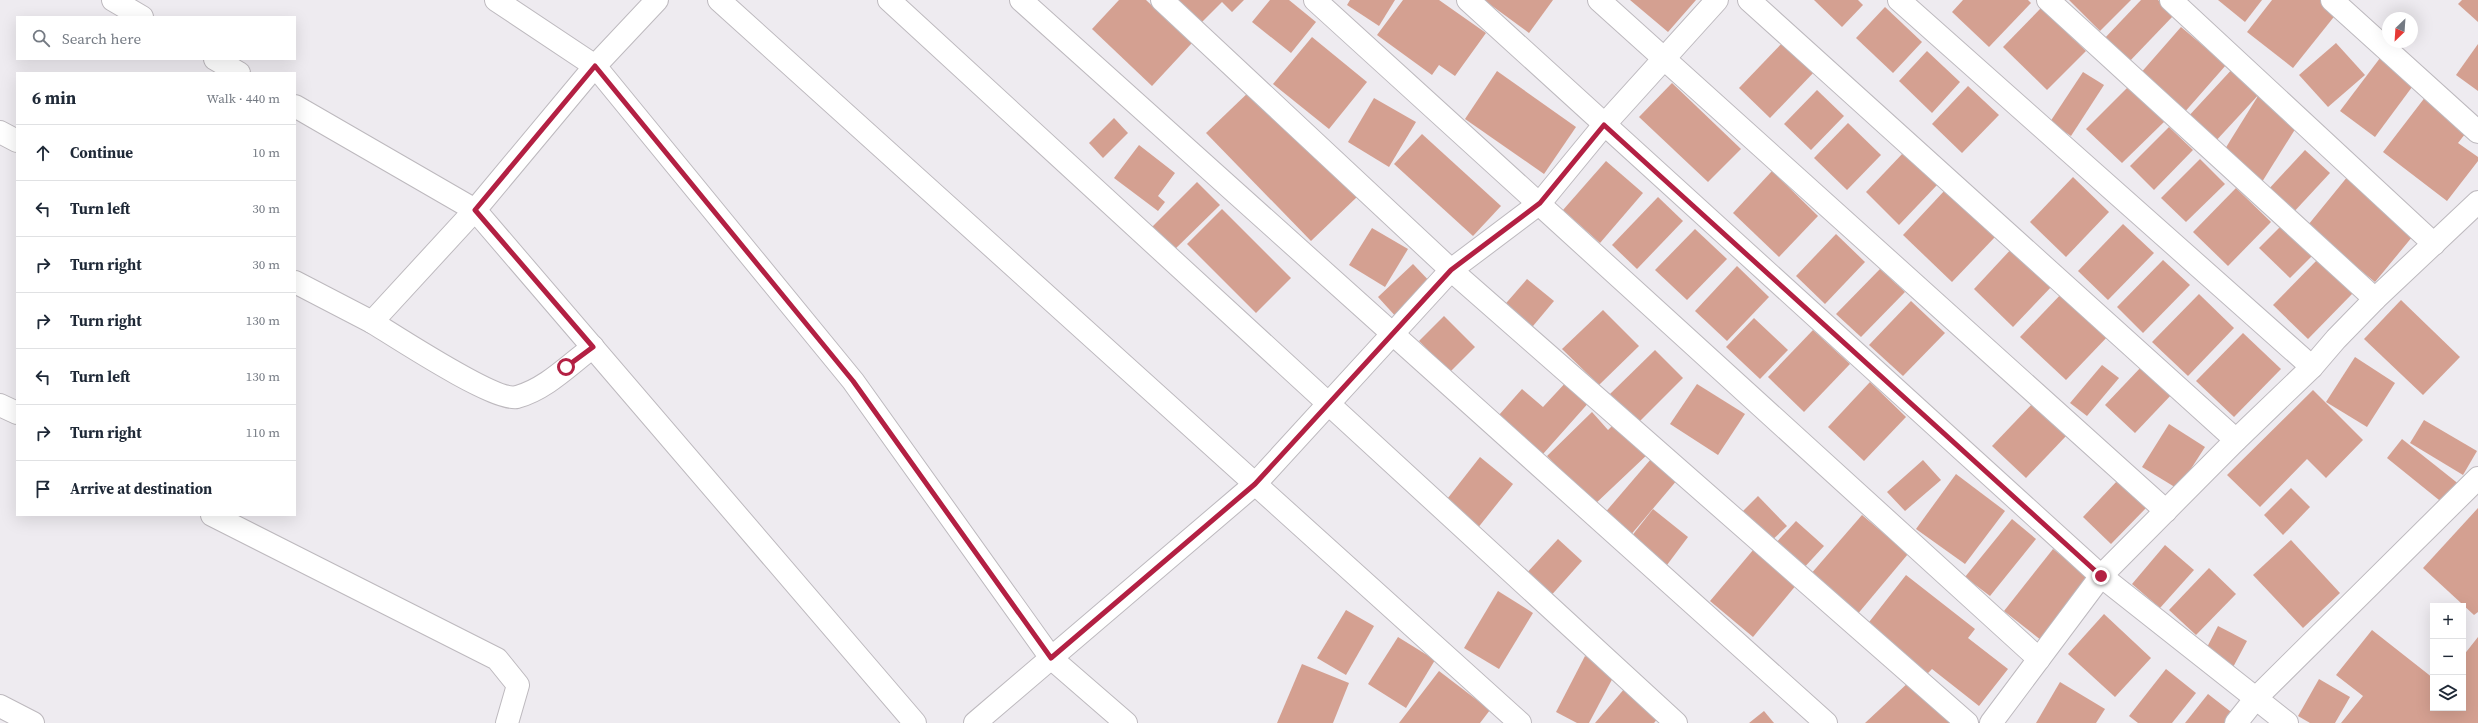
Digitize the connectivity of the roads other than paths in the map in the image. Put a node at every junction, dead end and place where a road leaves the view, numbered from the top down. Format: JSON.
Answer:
{"nodes":[{"id":1,"x":113,"y":0,"type":"edge"},
{"id":2,"x":496,"y":0,"type":"edge"},
{"id":3,"x":658,"y":0,"type":"edge"},
{"id":4,"x":719,"y":0,"type":"edge"},
{"id":5,"x":889,"y":0,"type":"edge"},
{"id":6,"x":1021,"y":0,"type":"edge"},
{"id":7,"x":1162,"y":0,"type":"edge"},
{"id":8,"x":1315,"y":0,"type":"edge"},
{"id":9,"x":1468,"y":0,"type":"edge"},
{"id":10,"x":1599,"y":0,"type":"edge"},
{"id":11,"x":1716,"y":0,"type":"edge"},
{"id":12,"x":1749,"y":0,"type":"edge"},
{"id":13,"x":1899,"y":0,"type":"edge"},
{"id":14,"x":2048,"y":0,"type":"edge"},
{"id":15,"x":2171,"y":0,"type":"edge"},
{"id":16,"x":2332,"y":0,"type":"edge"},
{"id":17,"x":140,"y":16,"type":"edge"},
{"id":18,"x":217,"y":60,"type":"edge"},
{"id":19,"x":1664,"y":60,"type":"junction"},
{"id":20,"x":595,"y":66,"type":"junction"},
{"id":21,"x":237,"y":72,"type":"edge"},
{"id":22,"x":296,"y":107,"type":"edge"},
{"id":23,"x":1604,"y":125,"type":"junction"},
{"id":24,"x":0,"y":132,"type":"edge"},
{"id":25,"x":2478,"y":132,"type":"edge"},
{"id":26,"x":16,"y":140,"type":"edge"},
{"id":27,"x":2478,"y":202,"type":"edge"},
{"id":28,"x":1540,"y":203,"type":"junction"},
{"id":29,"x":475,"y":210,"type":"junction"},
{"id":30,"x":2434,"y":244,"type":"junction"},
{"id":31,"x":1451,"y":270,"type":"junction"},
{"id":32,"x":296,"y":283,"type":"edge"},
{"id":33,"x":2375,"y":300,"type":"junction"},
{"id":34,"x":372,"y":322,"type":"junction"},
{"id":35,"x":1393,"y":334,"type":"junction"},
{"id":36,"x":593,"y":347,"type":"junction"},
{"id":37,"x":2312,"y":367,"type":"junction"},
{"id":38,"x":0,"y":405,"type":"edge"},
{"id":39,"x":1328,"y":405,"type":"junction"},
{"id":40,"x":16,"y":413,"type":"edge"},
{"id":41,"x":2236,"y":440,"type":"junction"},
{"id":42,"x":2478,"y":478,"type":"edge"},
{"id":43,"x":1255,"y":484,"type":"junction"},
{"id":44,"x":2166,"y":511,"type":"junction"},
{"id":45,"x":214,"y":516,"type":"edge"},
{"id":46,"x":2101,"y":576,"type":"junction"},
{"id":47,"x":1051,"y":658,"type":"junction"},
{"id":48,"x":2039,"y":659,"type":"junction"},
{"id":49,"x":2256,"y":698,"type":"junction"},
{"id":50,"x":0,"y":706,"type":"edge"},
{"id":51,"x":33,"y":723,"type":"edge"},
{"id":52,"x":507,"y":723,"type":"edge"},
{"id":53,"x":915,"y":723,"type":"edge"},
{"id":54,"x":975,"y":723,"type":"edge"},
{"id":55,"x":1126,"y":723,"type":"edge"},
{"id":56,"x":1520,"y":723,"type":"edge"},
{"id":57,"x":1676,"y":723,"type":"edge"},
{"id":58,"x":1826,"y":723,"type":"edge"},
{"id":59,"x":1968,"y":723,"type":"edge"},
{"id":60,"x":1991,"y":723,"type":"edge"},
{"id":61,"x":2236,"y":723,"type":"edge"},
{"id":62,"x":2287,"y":723,"type":"edge"}],
"edges":[{"from":1,"to":17,"type":"street"},
{"from":2,"to":20,"type":"street"},
{"from":3,"to":20,"type":"street"},
{"from":4,"to":43,"type":"street"},
{"from":5,"to":39,"type":"street"},
{"from":6,"to":35,"type":"street"},
{"from":7,"to":31,"type":"street"},
{"from":8,"to":28,"type":"street"},
{"from":9,"to":23,"type":"street"},
{"from":10,"to":19,"type":"street"},
{"from":11,"to":19,"type":"street"},
{"from":12,"to":41,"type":"street"},
{"from":13,"to":37,"type":"street"},
{"from":14,"to":33,"type":"street"},
{"from":15,"to":30,"type":"street"},
{"from":16,"to":25,"type":"street"},
{"from":18,"to":21,"type":"street"},
{"from":19,"to":23,"type":"street"},
{"from":19,"to":44,"type":"street"},
{"from":20,"to":29,"type":"street"},
{"from":20,"to":47,"type":"street"},
{"from":22,"to":29,"type":"street"},
{"from":23,"to":28,"type":"street"},
{"from":23,"to":46,"type":"street"},
{"from":24,"to":26,"type":"street"},
{"from":27,"to":30,"type":"street"},
{"from":28,"to":31,"type":"street"},
{"from":28,"to":48,"type":"street"},
{"from":29,"to":34,"type":"street"},
{"from":29,"to":36,"type":"street"},
{"from":30,"to":33,"type":"street"},
{"from":31,"to":35,"type":"street"},
{"from":31,"to":59,"type":"street"},
{"from":32,"to":34,"type":"street"},
{"from":33,"to":37,"type":"street"},
{"from":34,"to":36,"type":"street"},
{"from":35,"to":39,"type":"street"},
{"from":35,"to":58,"type":"street"},
{"from":36,"to":53,"type":"street"},
{"from":37,"to":41,"type":"street"},
{"from":38,"to":40,"type":"street"},
{"from":39,"to":43,"type":"street"},
{"from":39,"to":57,"type":"street"},
{"from":41,"to":44,"type":"street"},
{"from":42,"to":49,"type":"street"},
{"from":43,"to":47,"type":"street"},
{"from":43,"to":56,"type":"street"},
{"from":44,"to":46,"type":"street"},
{"from":45,"to":52,"type":"street"},
{"from":46,"to":48,"type":"street"},
{"from":46,"to":49,"type":"street"},
{"from":47,"to":54,"type":"street"},
{"from":47,"to":55,"type":"street"},
{"from":48,"to":60,"type":"street"},
{"from":49,"to":61,"type":"street"},
{"from":49,"to":62,"type":"street"},
{"from":50,"to":51,"type":"street"}]}
